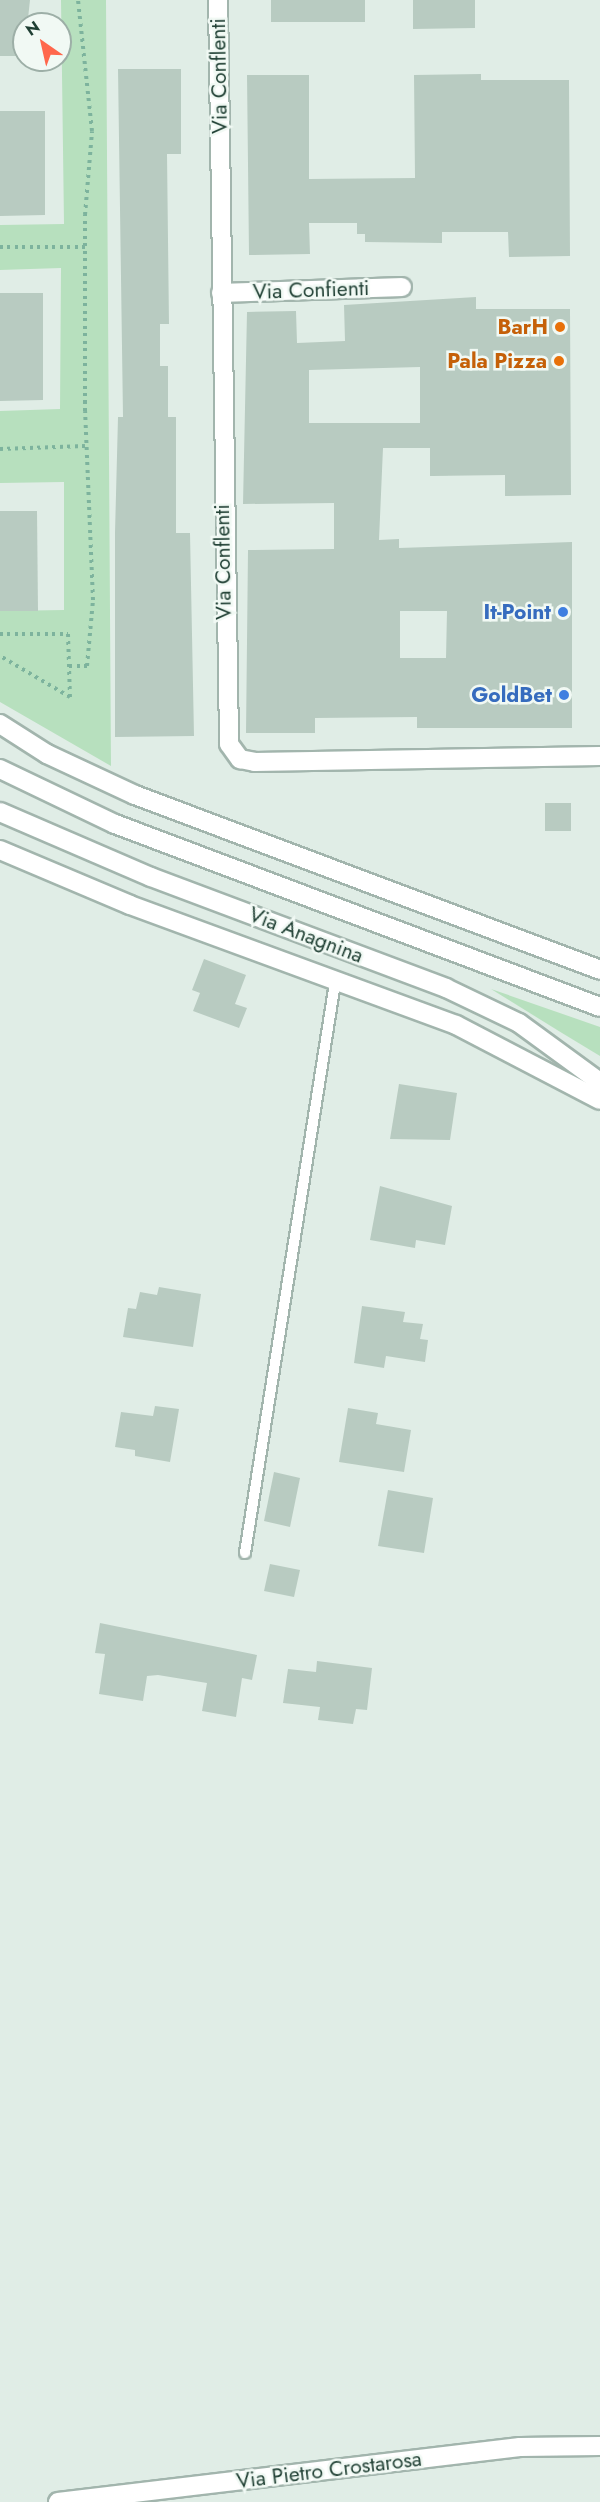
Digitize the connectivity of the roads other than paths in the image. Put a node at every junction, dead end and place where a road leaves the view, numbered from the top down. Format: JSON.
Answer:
{"nodes":[{"id":1,"x":218,"y":0,"type":"edge"},
{"id":2,"x":402,"y":287,"type":"dead end"},
{"id":3,"x":220,"y":293,"type":"junction"},
{"id":4,"x":0,"y":723,"type":"edge"},
{"id":5,"x":600,"y":756,"type":"edge"},
{"id":6,"x":0,"y":769,"type":"edge"},
{"id":7,"x":0,"y":812,"type":"edge"},
{"id":8,"x":0,"y":850,"type":"edge"},
{"id":9,"x":600,"y":970,"type":"edge"},
{"id":10,"x":335,"y":982,"type":"junction"},
{"id":11,"x":600,"y":1007,"type":"edge"},
{"id":12,"x":600,"y":1082,"type":"edge"},
{"id":13,"x":600,"y":1100,"type":"edge"},
{"id":14,"x":245,"y":1553,"type":"dead end"},
{"id":15,"x":600,"y":2446,"type":"edge"},
{"id":16,"x":58,"y":2502,"type":"edge"}],
"edges":[{"from":1,"to":3,"type":"street","name":"Via Conflenti"},
{"from":2,"to":3,"type":"street","name":"Via Confienti"},
{"from":3,"to":5,"type":"street","name":"Via Conflenti"},
{"from":4,"to":9,"type":"street"},
{"from":6,"to":11,"type":"street","name":"Via Anagnina"},
{"from":7,"to":12,"type":"street","name":"Via Anagnina"},
{"from":8,"to":10,"type":"street","name":"Via Anagnina"},
{"from":10,"to":13,"type":"street","name":"Via Anagnina"},
{"from":10,"to":14,"type":"lane"},
{"from":15,"to":16,"type":"street","name":"Via Pietro Crostarosa"}]}
